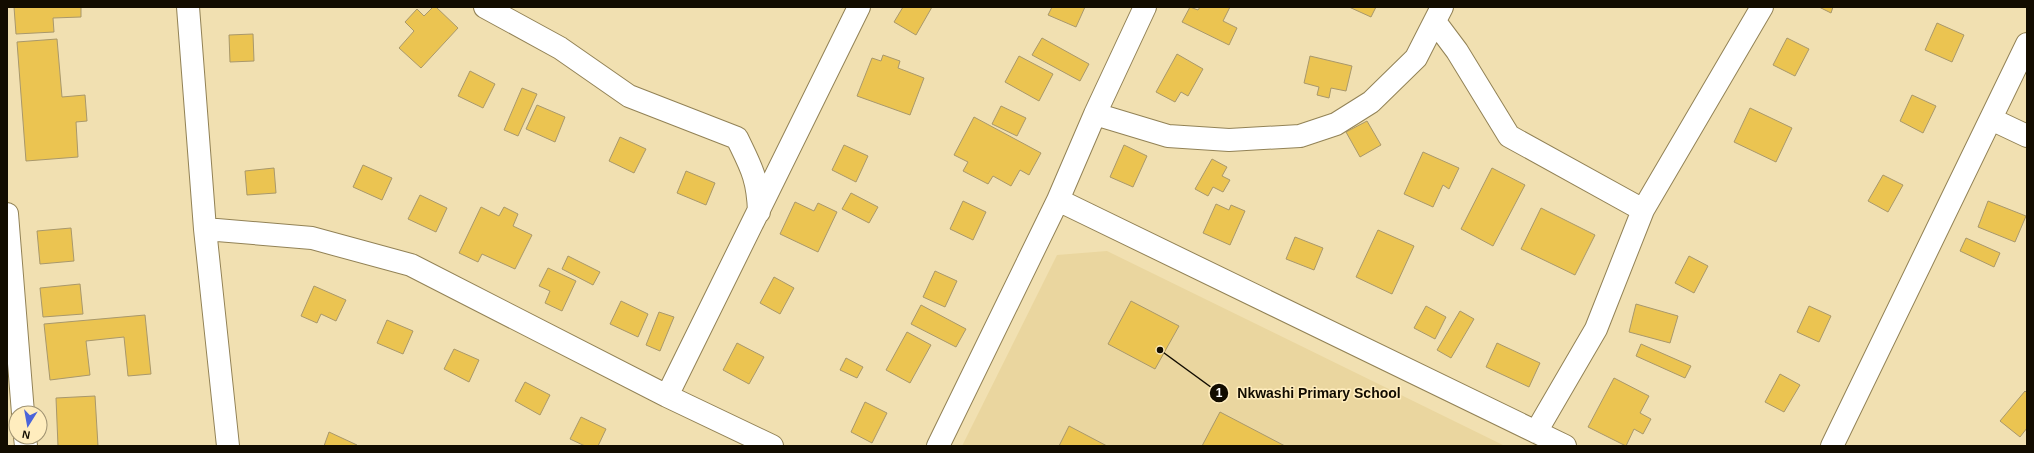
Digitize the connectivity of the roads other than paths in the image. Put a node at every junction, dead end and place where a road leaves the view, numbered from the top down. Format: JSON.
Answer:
{"nodes":[{"id":1,"x":188,"y":7,"type":"edge"},
{"id":2,"x":485,"y":7,"type":"edge"},
{"id":3,"x":859,"y":7,"type":"edge"},
{"id":4,"x":1145,"y":7,"type":"edge"},
{"id":5,"x":1762,"y":7,"type":"edge"},
{"id":6,"x":1439,"y":15,"type":"edge"},
{"id":7,"x":2027,"y":44,"type":"edge"},
{"id":8,"x":1095,"y":114,"type":"junction"},
{"id":9,"x":1991,"y":119,"type":"junction"},
{"id":10,"x":2027,"y":136,"type":"edge"},
{"id":11,"x":1058,"y":200,"type":"junction"},
{"id":12,"x":1643,"y":210,"type":"junction"},
{"id":13,"x":758,"y":212,"type":"junction"},
{"id":14,"x":7,"y":214,"type":"edge"},
{"id":15,"x":205,"y":230,"type":"junction"},
{"id":16,"x":667,"y":396,"type":"junction"},
{"id":17,"x":22,"y":405,"type":"edge"},
{"id":18,"x":1536,"y":432,"type":"junction"},
{"id":19,"x":228,"y":446,"type":"edge"},
{"id":20,"x":772,"y":446,"type":"edge"},
{"id":21,"x":938,"y":446,"type":"edge"},
{"id":22,"x":1565,"y":446,"type":"edge"},
{"id":23,"x":1832,"y":446,"type":"edge"}],
"edges":[{"from":1,"to":15,"type":"street"},
{"from":2,"to":13,"type":"street"},
{"from":3,"to":13,"type":"street"},
{"from":4,"to":8,"type":"street"},
{"from":5,"to":12,"type":"street"},
{"from":6,"to":8,"type":"street"},
{"from":6,"to":12,"type":"street"},
{"from":7,"to":9,"type":"street"},
{"from":8,"to":11,"type":"street"},
{"from":9,"to":10,"type":"street"},
{"from":9,"to":23,"type":"street"},
{"from":11,"to":18,"type":"street"},
{"from":11,"to":21,"type":"street"},
{"from":12,"to":18,"type":"street"},
{"from":13,"to":16,"type":"street"},
{"from":14,"to":17,"type":"street"},
{"from":15,"to":16,"type":"street"},
{"from":15,"to":19,"type":"street"},
{"from":16,"to":20,"type":"street"},
{"from":18,"to":22,"type":"street"}]}
